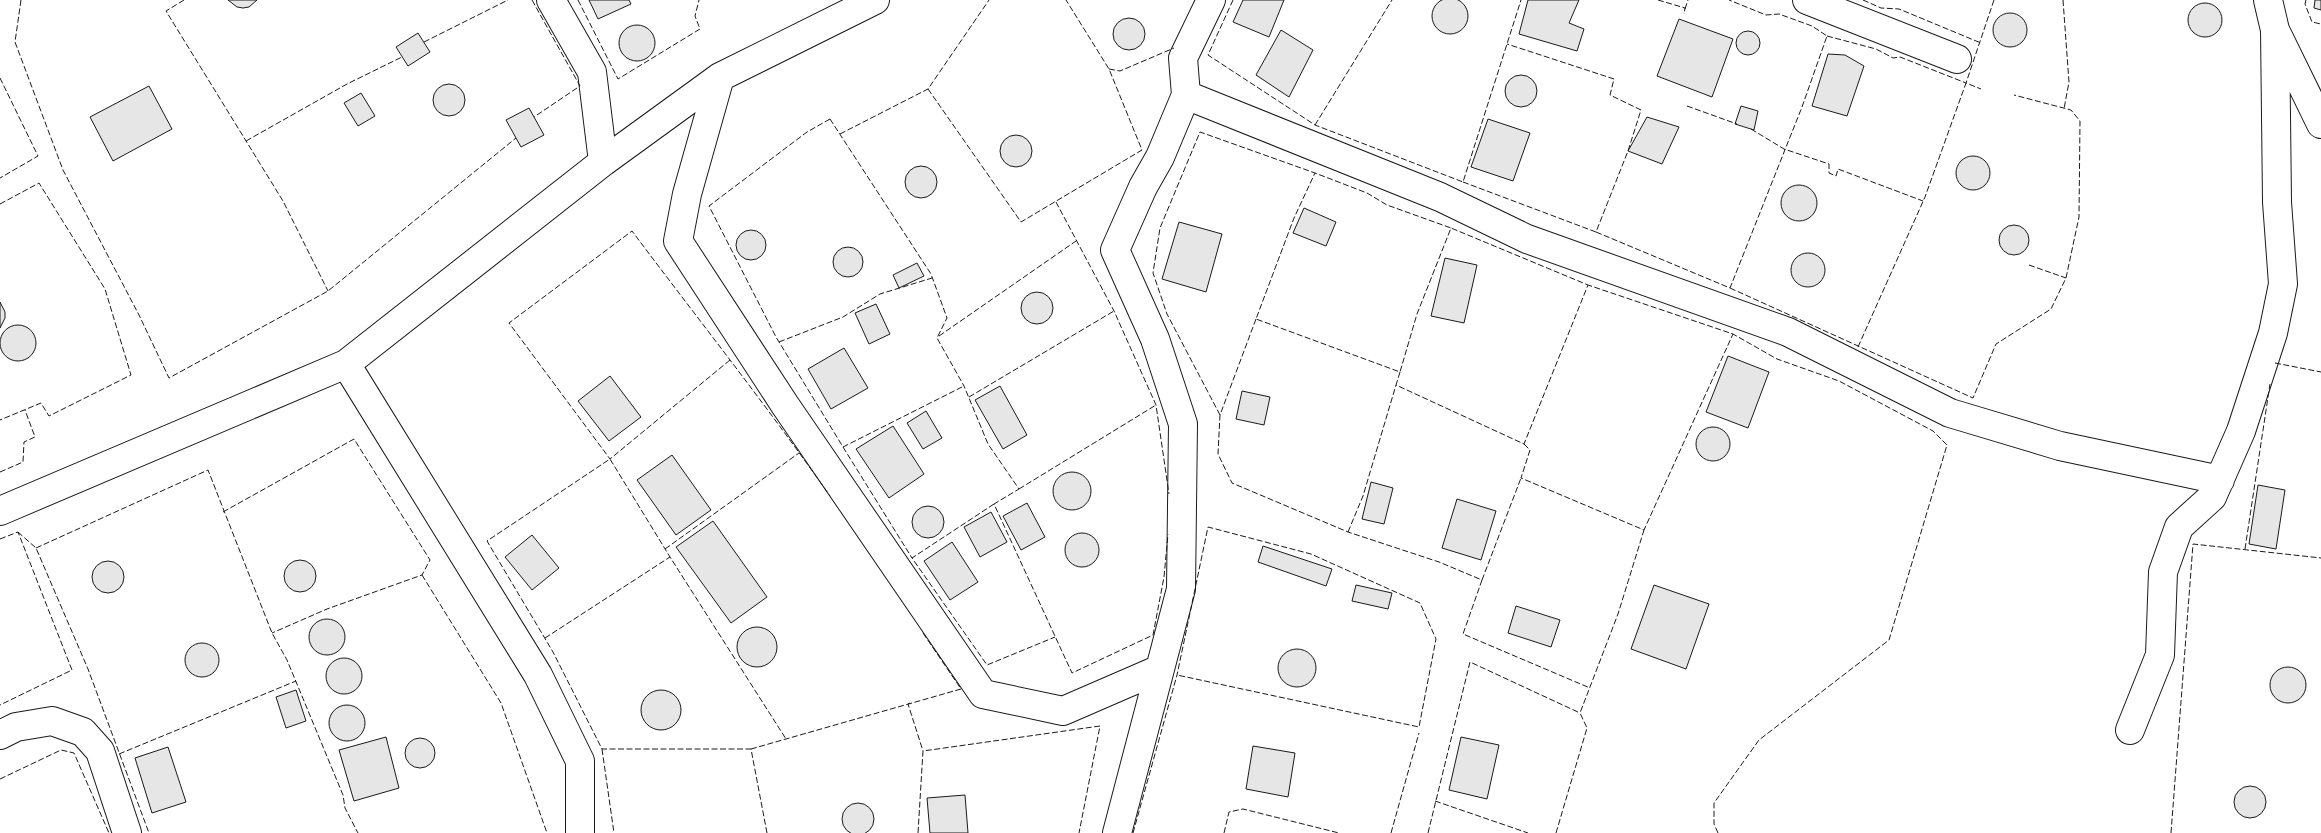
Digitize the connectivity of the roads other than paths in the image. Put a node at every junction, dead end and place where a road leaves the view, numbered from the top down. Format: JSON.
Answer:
{"nodes":[{"id":1,"x":551,"y":0,"type":"edge"},
{"id":2,"x":875,"y":0,"type":"edge"},
{"id":3,"x":1211,"y":0,"type":"edge"},
{"id":4,"x":1807,"y":0,"type":"edge"},
{"id":5,"x":2268,"y":0,"type":"edge"},
{"id":6,"x":2274,"y":30,"type":"junction"},
{"id":7,"x":1957,"y":59,"type":"dead end"},
{"id":8,"x":720,"y":77,"type":"junction"},
{"id":9,"x":1186,"y":95,"type":"junction"},
{"id":10,"x":2321,"y":124,"type":"edge"},
{"id":11,"x":603,"y":162,"type":"junction"},
{"id":12,"x":346,"y":364,"type":"junction"},
{"id":13,"x":2220,"y":480,"type":"junction"},
{"id":14,"x":0,"y":511,"type":"edge"},
{"id":15,"x":1160,"y":669,"type":"junction"},
{"id":16,"x":2130,"y":730,"type":"dead end"},
{"id":17,"x":0,"y":735,"type":"edge"},
{"id":18,"x":127,"y":833,"type":"edge"},
{"id":19,"x":580,"y":833,"type":"edge"},
{"id":20,"x":1117,"y":833,"type":"edge"}],
"edges":[{"from":1,"to":11,"type":"street"},
{"from":2,"to":8,"type":"street"},
{"from":3,"to":9,"type":"street"},
{"from":4,"to":7,"type":"street"},
{"from":5,"to":6,"type":"street"},
{"from":6,"to":10,"type":"street"},
{"from":6,"to":13,"type":"street"},
{"from":8,"to":11,"type":"street"},
{"from":8,"to":15,"type":"street"},
{"from":9,"to":13,"type":"street"},
{"from":9,"to":15,"type":"street"},
{"from":11,"to":12,"type":"street"},
{"from":12,"to":14,"type":"street"},
{"from":12,"to":19,"type":"street"},
{"from":13,"to":16,"type":"street"},
{"from":15,"to":20,"type":"street"},
{"from":17,"to":18,"type":"street"}]}
